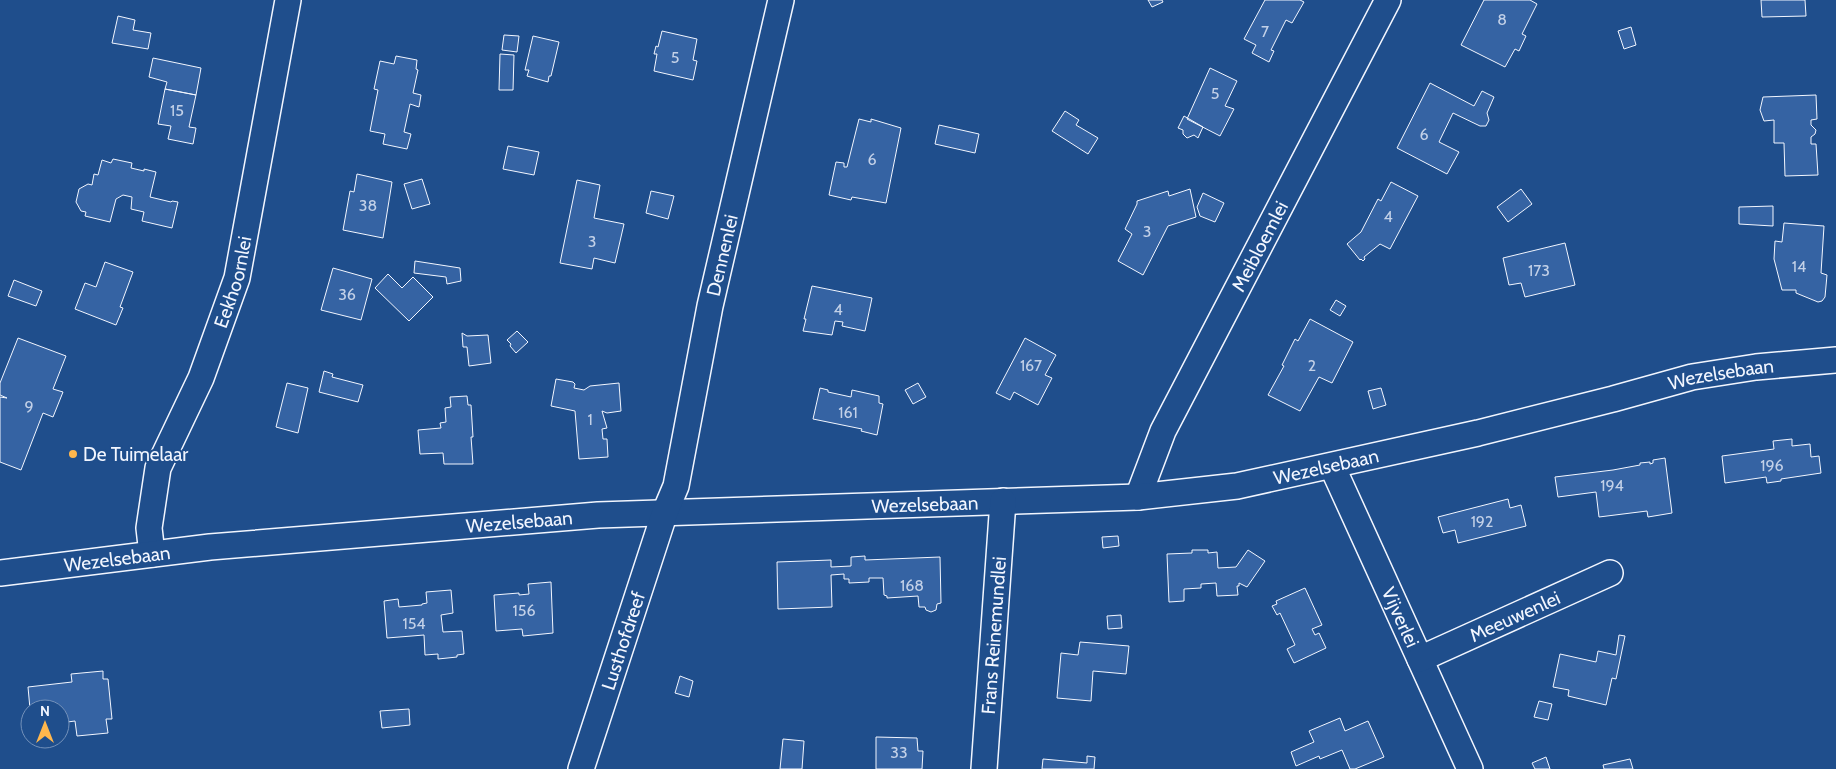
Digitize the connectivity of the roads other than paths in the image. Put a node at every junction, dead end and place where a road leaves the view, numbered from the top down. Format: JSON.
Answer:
{"nodes":[{"id":1,"x":288,"y":0,"type":"edge"},
{"id":2,"x":781,"y":0,"type":"edge"},
{"id":3,"x":1388,"y":0,"type":"edge"},
{"id":4,"x":1836,"y":360,"type":"edge"},
{"id":5,"x":1332,"y":466,"type":"junction"},
{"id":6,"x":1138,"y":496,"type":"junction"},
{"id":7,"x":1003,"y":502,"type":"junction"},
{"id":8,"x":665,"y":512,"type":"junction"},
{"id":9,"x":152,"y":554,"type":"junction"},
{"id":10,"x":0,"y":573,"type":"edge"},
{"id":11,"x":1610,"y":573,"type":"dead end"},
{"id":12,"x":1420,"y":659,"type":"junction"},
{"id":13,"x":581,"y":769,"type":"edge"},
{"id":14,"x":984,"y":769,"type":"edge"},
{"id":15,"x":1470,"y":769,"type":"edge"}],
"edges":[{"from":1,"to":9,"type":"street","name":"Eekhoornlei"},
{"from":2,"to":8,"type":"street","name":"Dennenlei"},
{"from":3,"to":6,"type":"street","name":"Meibloemlei"},
{"from":4,"to":5,"type":"street","name":"Wezelsebaan"},
{"from":5,"to":6,"type":"street","name":"Wezelsebaan"},
{"from":5,"to":12,"type":"street","name":"Vijverlei"},
{"from":6,"to":7,"type":"street","name":"Wezelsebaan"},
{"from":7,"to":8,"type":"street","name":"Wezelsebaan"},
{"from":7,"to":14,"type":"street","name":"Frans Reinemundlei"},
{"from":8,"to":9,"type":"street","name":"Wezelsebaan"},
{"from":8,"to":13,"type":"street","name":"Lusthofdreef"},
{"from":9,"to":10,"type":"street","name":"Wezelsebaan"},
{"from":11,"to":12,"type":"street","name":"Meeuwenlei"},
{"from":12,"to":15,"type":"street","name":"Vijverlei"}]}
